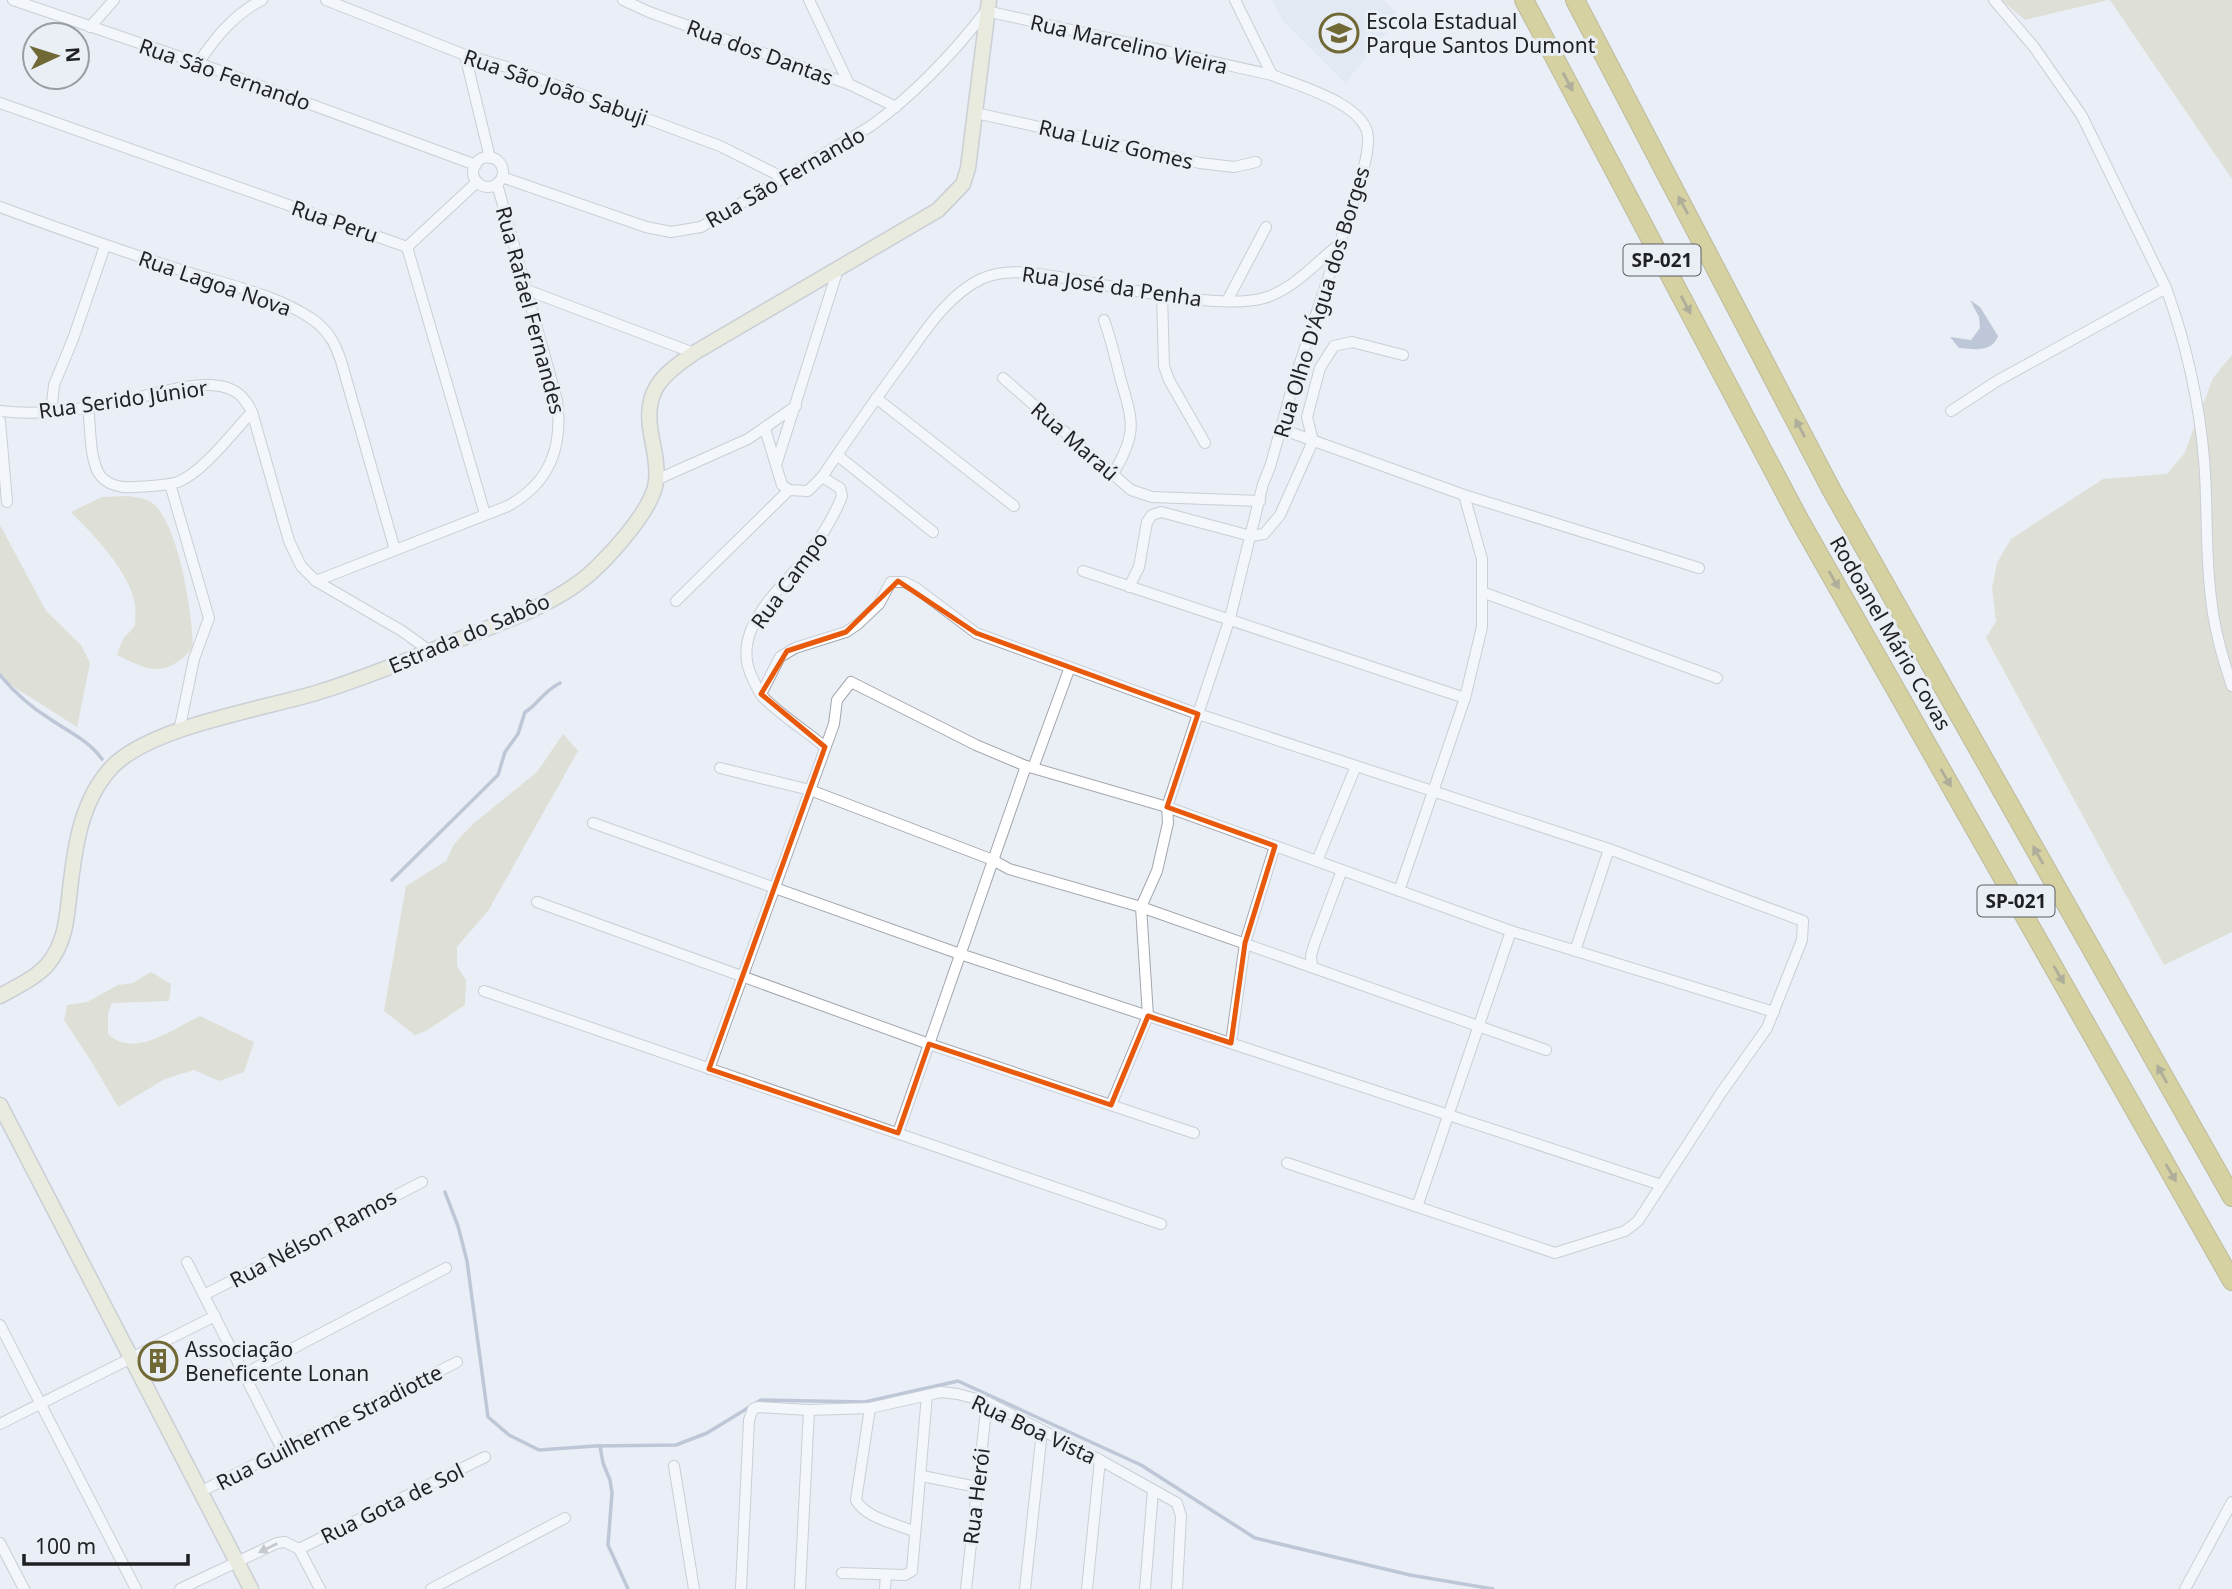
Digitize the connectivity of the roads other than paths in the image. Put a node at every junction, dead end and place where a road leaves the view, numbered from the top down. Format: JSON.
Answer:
{"nodes":[{"id":1,"x":13,"y":0,"type":"edge"},
{"id":2,"x":114,"y":0,"type":"edge"},
{"id":3,"x":262,"y":0,"type":"edge"},
{"id":4,"x":326,"y":0,"type":"edge"},
{"id":5,"x":623,"y":0,"type":"edge"},
{"id":6,"x":809,"y":0,"type":"edge"},
{"id":7,"x":1235,"y":0,"type":"edge"},
{"id":8,"x":1524,"y":0,"type":"edge"},
{"id":9,"x":1575,"y":0,"type":"edge"},
{"id":10,"x":1994,"y":0,"type":"edge"},
{"id":11,"x":988,"y":6,"type":"edge"},
{"id":12,"x":73,"y":21,"type":"edge"},
{"id":13,"x":91,"y":26,"type":"edge"},
{"id":14,"x":91,"y":27,"type":"edge"},
{"id":15,"x":465,"y":55,"type":"junction"},
{"id":16,"x":198,"y":63,"type":"junction"},
{"id":17,"x":1272,"y":75,"type":"junction"},
{"id":18,"x":849,"y":83,"type":"junction"},
{"id":19,"x":0,"y":103,"type":"edge"},
{"id":20,"x":896,"y":107,"type":"junction"},
{"id":21,"x":976,"y":113,"type":"junction"},
{"id":22,"x":490,"y":158,"type":"junction"},
{"id":23,"x":1256,"y":162,"type":"dead end"},
{"id":24,"x":476,"y":164,"type":"junction"},
{"id":25,"x":784,"y":178,"type":"junction"},
{"id":26,"x":499,"y":181,"type":"junction"},
{"id":27,"x":477,"y":182,"type":"junction"},
{"id":28,"x":0,"y":207,"type":"edge"},
{"id":29,"x":1266,"y":227,"type":"dead end"},
{"id":30,"x":1338,"y":245,"type":"junction"},
{"id":31,"x":105,"y":246,"type":"junction"},
{"id":32,"x":407,"y":247,"type":"junction"},
{"id":33,"x":839,"y":266,"type":"junction"},
{"id":34,"x":2166,"y":288,"type":"junction"},
{"id":35,"x":527,"y":290,"type":"junction"},
{"id":36,"x":1162,"y":294,"type":"junction"},
{"id":37,"x":1227,"y":301,"type":"junction"},
{"id":38,"x":1104,"y":320,"type":"dead end"},
{"id":39,"x":694,"y":353,"type":"junction"},
{"id":40,"x":1402,"y":355,"type":"dead end"},
{"id":41,"x":1003,"y":378,"type":"dead end"},
{"id":42,"x":876,"y":398,"type":"junction"},
{"id":43,"x":796,"y":406,"type":"junction"},
{"id":44,"x":88,"y":408,"type":"junction"},
{"id":45,"x":0,"y":411,"type":"edge"},
{"id":46,"x":1951,"y":411,"type":"dead end"},
{"id":47,"x":252,"y":412,"type":"junction"},
{"id":48,"x":51,"y":413,"type":"junction"},
{"id":49,"x":0,"y":421,"type":"edge"},
{"id":50,"x":765,"y":429,"type":"junction"},
{"id":51,"x":1281,"y":429,"type":"junction"},
{"id":52,"x":1312,"y":441,"type":"junction"},
{"id":53,"x":1205,"y":443,"type":"dead end"},
{"id":54,"x":837,"y":455,"type":"junction"},
{"id":55,"x":776,"y":465,"type":"junction"},
{"id":56,"x":1113,"y":474,"type":"junction"},
{"id":57,"x":822,"y":477,"type":"junction"},
{"id":58,"x":656,"y":480,"type":"junction"},
{"id":59,"x":170,"y":484,"type":"junction"},
{"id":60,"x":789,"y":490,"type":"junction"},
{"id":61,"x":1464,"y":495,"type":"junction"},
{"id":62,"x":1260,"y":501,"type":"junction"},
{"id":63,"x":7,"y":502,"type":"dead end"},
{"id":64,"x":1014,"y":506,"type":"dead end"},
{"id":65,"x":485,"y":514,"type":"junction"},
{"id":66,"x":933,"y":532,"type":"dead end"},
{"id":67,"x":1251,"y":537,"type":"junction"},
{"id":68,"x":395,"y":550,"type":"junction"},
{"id":69,"x":1699,"y":568,"type":"dead end"},
{"id":70,"x":1083,"y":571,"type":"dead end"},
{"id":71,"x":316,"y":581,"type":"junction"},
{"id":72,"x":1129,"y":587,"type":"junction"},
{"id":73,"x":1482,"y":592,"type":"junction"},
{"id":74,"x":676,"y":601,"type":"dead end"},
{"id":75,"x":1230,"y":618,"type":"junction"},
{"id":76,"x":430,"y":651,"type":"junction"},
{"id":77,"x":1070,"y":667,"type":"junction"},
{"id":78,"x":1717,"y":678,"type":"dead end"},
{"id":79,"x":2232,"y":686,"type":"edge"},
{"id":80,"x":761,"y":694,"type":"junction"},
{"id":81,"x":1465,"y":698,"type":"junction"},
{"id":82,"x":1198,"y":714,"type":"junction"},
{"id":83,"x":179,"y":731,"type":"junction"},
{"id":84,"x":825,"y":747,"type":"junction"},
{"id":85,"x":1356,"y":766,"type":"junction"},
{"id":86,"x":1030,"y":767,"type":"junction"},
{"id":87,"x":720,"y":768,"type":"dead end"},
{"id":88,"x":810,"y":790,"type":"junction"},
{"id":89,"x":1432,"y":792,"type":"junction"},
{"id":90,"x":1167,"y":807,"type":"junction"},
{"id":91,"x":593,"y":823,"type":"dead end"},
{"id":92,"x":1275,"y":846,"type":"junction"},
{"id":93,"x":1609,"y":849,"type":"junction"},
{"id":94,"x":993,"y":860,"type":"junction"},
{"id":95,"x":1317,"y":861,"type":"junction"},
{"id":96,"x":1342,"y":870,"type":"junction"},
{"id":97,"x":774,"y":888,"type":"junction"},
{"id":98,"x":1399,"y":891,"type":"junction"},
{"id":99,"x":537,"y":902,"type":"dead end"},
{"id":100,"x":1141,"y":907,"type":"junction"},
{"id":101,"x":1511,"y":931,"type":"junction"},
{"id":102,"x":1245,"y":943,"type":"junction"},
{"id":103,"x":1575,"y":951,"type":"junction"},
{"id":104,"x":960,"y":954,"type":"junction"},
{"id":105,"x":1312,"y":967,"type":"junction"},
{"id":106,"x":742,"y":978,"type":"junction"},
{"id":107,"x":484,"y":991,"type":"dead end"},
{"id":108,"x":0,"y":996,"type":"edge"},
{"id":109,"x":1774,"y":1012,"type":"junction"},
{"id":110,"x":1148,"y":1016,"type":"junction"},
{"id":111,"x":1478,"y":1026,"type":"junction"},
{"id":112,"x":929,"y":1044,"type":"junction"},
{"id":113,"x":1231,"y":1044,"type":"junction"},
{"id":114,"x":1546,"y":1050,"type":"dead end"},
{"id":115,"x":709,"y":1069,"type":"junction"},
{"id":116,"x":0,"y":1105,"type":"edge"},
{"id":117,"x":1111,"y":1105,"type":"junction"},
{"id":118,"x":1448,"y":1115,"type":"junction"},
{"id":119,"x":898,"y":1133,"type":"junction"},
{"id":120,"x":1194,"y":1133,"type":"dead end"},
{"id":121,"x":1287,"y":1163,"type":"dead end"},
{"id":122,"x":422,"y":1182,"type":"dead end"},
{"id":123,"x":1661,"y":1185,"type":"junction"},
{"id":124,"x":2232,"y":1198,"type":"edge"},
{"id":125,"x":1417,"y":1207,"type":"junction"},
{"id":126,"x":1161,"y":1224,"type":"dead end"},
{"id":127,"x":187,"y":1262,"type":"dead end"},
{"id":128,"x":446,"y":1268,"type":"dead end"},
{"id":129,"x":2232,"y":1281,"type":"edge"},
{"id":130,"x":204,"y":1295,"type":"junction"},
{"id":131,"x":215,"y":1317,"type":"junction"},
{"id":132,"x":0,"y":1325,"type":"edge"},
{"id":133,"x":131,"y":1359,"type":"junction"},
{"id":134,"x":457,"y":1362,"type":"dead end"},
{"id":135,"x":244,"y":1374,"type":"junction"},
{"id":136,"x":928,"y":1395,"type":"junction"},
{"id":137,"x":987,"y":1402,"type":"junction"},
{"id":138,"x":40,"y":1406,"type":"junction"},
{"id":139,"x":870,"y":1408,"type":"junction"},
{"id":140,"x":809,"y":1410,"type":"junction"},
{"id":141,"x":0,"y":1424,"type":"edge"},
{"id":142,"x":1042,"y":1431,"type":"junction"},
{"id":143,"x":282,"y":1450,"type":"junction"},
{"id":144,"x":485,"y":1457,"type":"dead end"},
{"id":145,"x":1100,"y":1460,"type":"junction"},
{"id":146,"x":674,"y":1466,"type":"dead end"},
{"id":147,"x":922,"y":1476,"type":"junction"},
{"id":148,"x":978,"y":1487,"type":"junction"},
{"id":149,"x":1153,"y":1490,"type":"junction"},
{"id":150,"x":200,"y":1492,"type":"junction"},
{"id":151,"x":2232,"y":1502,"type":"edge"},
{"id":152,"x":565,"y":1518,"type":"dead end"},
{"id":153,"x":915,"y":1532,"type":"junction"},
{"id":154,"x":0,"y":1543,"type":"edge"},
{"id":155,"x":299,"y":1549,"type":"junction"},
{"id":156,"x":237,"y":1563,"type":"junction"},
{"id":157,"x":842,"y":1573,"type":"dead end"},
{"id":158,"x":886,"y":1575,"type":"junction"},
{"id":159,"x":24,"y":1589,"type":"edge"},
{"id":160,"x":136,"y":1589,"type":"edge"},
{"id":161,"x":180,"y":1589,"type":"edge"},
{"id":162,"x":251,"y":1589,"type":"edge"},
{"id":163,"x":320,"y":1589,"type":"edge"},
{"id":164,"x":431,"y":1589,"type":"edge"},
{"id":165,"x":694,"y":1589,"type":"edge"},
{"id":166,"x":741,"y":1589,"type":"edge"},
{"id":167,"x":800,"y":1589,"type":"edge"},
{"id":168,"x":885,"y":1589,"type":"edge"},
{"id":169,"x":966,"y":1589,"type":"edge"},
{"id":170,"x":1025,"y":1589,"type":"edge"},
{"id":171,"x":1087,"y":1589,"type":"edge"},
{"id":172,"x":1145,"y":1589,"type":"edge"},
{"id":173,"x":1177,"y":1589,"type":"edge"},
{"id":174,"x":2185,"y":1589,"type":"edge"}],
"edges":[{"from":1,"to":12,"type":"street","name":"Rua São Fernando"},
{"from":2,"to":13,"type":"street"},
{"from":3,"to":16,"type":"street"},
{"from":4,"to":15,"type":"street","name":"Rua São João Sabuji"},
{"from":5,"to":18,"type":"street","name":"Rua dos Dantas"},
{"from":6,"to":18,"type":"street"},
{"from":7,"to":17,"type":"street"},
{"from":8,"to":129,"type":"highway","name":"Rodoanel Mário Covas","number":"SP-021","one_way":true},
{"from":124,"to":9,"type":"highway","name":"Rodoanel Mário Covas","number":"SP-021","one_way":true},
{"from":10,"to":34,"type":"street"},
{"from":11,"to":17,"type":"street","name":"Rua Marcelino Vieira"},
{"from":11,"to":20,"type":"street","name":"Rua São Fernando"},
{"from":11,"to":21,"type":"street","name":"Estrada do Sabôo"},
{"from":14,"to":16,"type":"street","name":"Rua São Fernando"},
{"from":15,"to":22,"type":"street"},
{"from":15,"to":25,"type":"street","name":"Rua São João Sabuji"},
{"from":16,"to":24,"type":"street","name":"Rua São Fernando"},
{"from":17,"to":30,"type":"street","name":"Rua Olho D'Água dos Borges"},
{"from":18,"to":20,"type":"street","name":"Rua dos Dantas"},
{"from":19,"to":32,"type":"street","name":"Rua Peru"},
{"from":20,"to":25,"type":"street","name":"Rua São Fernando"},
{"from":21,"to":23,"type":"street","name":"Rua Luiz Gomes"},
{"from":21,"to":33,"type":"street","name":"Estrada do Sabôo"},
{"from":22,"to":24,"type":"street"},
{"from":22,"to":26,"type":"street"},
{"from":24,"to":27,"type":"street"},
{"from":25,"to":26,"type":"street","name":"Rua São Fernando"},
{"from":26,"to":27,"type":"street"},
{"from":26,"to":35,"type":"street","name":"Rua Rafael Fernandes"},
{"from":27,"to":32,"type":"street"},
{"from":28,"to":31,"type":"street","name":"Rua Lagoa Nova"},
{"from":29,"to":37,"type":"street"},
{"from":30,"to":37,"type":"street","name":"Rua José da Penha"},
{"from":30,"to":51,"type":"street","name":"Rua Olho D'Água dos Borges"},
{"from":31,"to":48,"type":"street"},
{"from":31,"to":68,"type":"street","name":"Rua Lagoa Nova"},
{"from":32,"to":65,"type":"street"},
{"from":33,"to":39,"type":"street","name":"Estrada do Sabôo"},
{"from":33,"to":43,"type":"street"},
{"from":34,"to":46,"type":"street"},
{"from":34,"to":79,"type":"street"},
{"from":35,"to":39,"type":"street"},
{"from":35,"to":65,"type":"street","name":"Rua Rafael Fernandes"},
{"from":36,"to":37,"type":"street","name":"Rua José da Penha"},
{"from":36,"to":42,"type":"street","name":"Rua José da Penha"},
{"from":36,"to":53,"type":"street"},
{"from":38,"to":56,"type":"street"},
{"from":39,"to":58,"type":"street","name":"Estrada do Sabôo"},
{"from":40,"to":52,"type":"street"},
{"from":41,"to":56,"type":"street","name":"Rua Maraú"},
{"from":42,"to":54,"type":"street","name":"Rua José da Penha"},
{"from":42,"to":64,"type":"street"},
{"from":43,"to":50,"type":"street"},
{"from":43,"to":55,"type":"street"},
{"from":44,"to":47,"type":"street","name":"Rua Serido Júnior"},
{"from":44,"to":48,"type":"street","name":"Rua Serido Júnior"},
{"from":44,"to":59,"type":"street"},
{"from":45,"to":48,"type":"street","name":"Rua Serido Júnior"},
{"from":47,"to":59,"type":"street"},
{"from":47,"to":71,"type":"street","name":"Rua Serido Júnior"},
{"from":49,"to":63,"type":"street"},
{"from":50,"to":55,"type":"street"},
{"from":50,"to":58,"type":"street"},
{"from":51,"to":52,"type":"street"},
{"from":51,"to":62,"type":"street","name":"Rua Olho D'Água dos Borges"},
{"from":52,"to":61,"type":"street"},
{"from":52,"to":67,"type":"street"},
{"from":54,"to":57,"type":"street","name":"Rua José da Penha"},
{"from":54,"to":66,"type":"street"},
{"from":55,"to":60,"type":"street"},
{"from":56,"to":62,"type":"street","name":"Rua Maraú"},
{"from":57,"to":60,"type":"street"},
{"from":57,"to":80,"type":"street","name":"Rua Campo"},
{"from":58,"to":76,"type":"street","name":"Estrada do Sabôo"},
{"from":59,"to":83,"type":"street"},
{"from":60,"to":74,"type":"street"},
{"from":61,"to":69,"type":"street"},
{"from":61,"to":73,"type":"street"},
{"from":62,"to":67,"type":"street","name":"Rua Olho D'Água dos Borges"},
{"from":65,"to":68,"type":"street"},
{"from":67,"to":72,"type":"street"},
{"from":67,"to":75,"type":"street","name":"Rua Olho D'Água dos Borges"},
{"from":68,"to":71,"type":"street"},
{"from":70,"to":72,"type":"street"},
{"from":71,"to":76,"type":"street","name":"Rua Serido Júnior"},
{"from":72,"to":75,"type":"street"},
{"from":73,"to":78,"type":"street"},
{"from":73,"to":81,"type":"street"},
{"from":75,"to":81,"type":"street"},
{"from":75,"to":82,"type":"street","name":"Rua Olho D'Água dos Borges"},
{"from":76,"to":83,"type":"street","name":"Estrada do Sabôo"},
{"from":77,"to":80,"type":"street"},
{"from":77,"to":82,"type":"street"},
{"from":77,"to":86,"type":"street"},
{"from":80,"to":84,"type":"street"},
{"from":81,"to":89,"type":"street"},
{"from":82,"to":85,"type":"street"},
{"from":82,"to":90,"type":"street","name":"Rua Olho D'Água dos Borges"},
{"from":83,"to":108,"type":"street","name":"Estrada do Sabôo"},
{"from":84,"to":86,"type":"street"},
{"from":84,"to":88,"type":"street"},
{"from":85,"to":89,"type":"street"},
{"from":85,"to":95,"type":"street"},
{"from":86,"to":90,"type":"street"},
{"from":86,"to":94,"type":"street"},
{"from":87,"to":88,"type":"street"},
{"from":88,"to":94,"type":"street"},
{"from":88,"to":97,"type":"street"},
{"from":89,"to":93,"type":"street"},
{"from":89,"to":98,"type":"street"},
{"from":90,"to":92,"type":"street"},
{"from":90,"to":100,"type":"street","name":"Rua Olho D'Água dos Borges"},
{"from":91,"to":97,"type":"street"},
{"from":92,"to":95,"type":"street"},
{"from":92,"to":102,"type":"street"},
{"from":93,"to":103,"type":"street"},
{"from":93,"to":109,"type":"street"},
{"from":94,"to":100,"type":"street"},
{"from":94,"to":104,"type":"street"},
{"from":95,"to":96,"type":"street"},
{"from":96,"to":98,"type":"street"},
{"from":96,"to":105,"type":"street"},
{"from":97,"to":104,"type":"street"},
{"from":97,"to":106,"type":"street"},
{"from":98,"to":101,"type":"street"},
{"from":99,"to":106,"type":"street"},
{"from":100,"to":102,"type":"street"},
{"from":100,"to":110,"type":"street"},
{"from":101,"to":103,"type":"street"},
{"from":101,"to":111,"type":"street"},
{"from":102,"to":105,"type":"street"},
{"from":102,"to":113,"type":"street"},
{"from":103,"to":109,"type":"street"},
{"from":104,"to":110,"type":"street"},
{"from":104,"to":112,"type":"street"},
{"from":105,"to":111,"type":"street"},
{"from":106,"to":112,"type":"street"},
{"from":106,"to":115,"type":"street"},
{"from":107,"to":115,"type":"street"},
{"from":109,"to":123,"type":"street"},
{"from":110,"to":113,"type":"street"},
{"from":110,"to":117,"type":"street"},
{"from":111,"to":114,"type":"street"},
{"from":111,"to":118,"type":"street"},
{"from":112,"to":117,"type":"street"},
{"from":112,"to":119,"type":"street"},
{"from":113,"to":118,"type":"street"},
{"from":115,"to":119,"type":"street"},
{"from":116,"to":133,"type":"street"},
{"from":117,"to":120,"type":"street"},
{"from":118,"to":123,"type":"street"},
{"from":118,"to":125,"type":"street"},
{"from":119,"to":126,"type":"street"},
{"from":121,"to":125,"type":"street"},
{"from":122,"to":130,"type":"street","name":"Rua Nélson Ramos"},
{"from":123,"to":125,"type":"street"},
{"from":127,"to":130,"type":"street"},
{"from":128,"to":135,"type":"street"},
{"from":130,"to":131,"type":"street"},
{"from":131,"to":133,"type":"street"},
{"from":131,"to":135,"type":"street"},
{"from":132,"to":138,"type":"street"},
{"from":133,"to":138,"type":"street"},
{"from":133,"to":150,"type":"street"},
{"from":134,"to":143,"type":"street","name":"Rua Guilherme Stradiotte"},
{"from":135,"to":143,"type":"street"},
{"from":136,"to":137,"type":"street","name":"Rua Boa Vista"},
{"from":136,"to":139,"type":"street","name":"Rua Boa Vista"},
{"from":136,"to":147,"type":"street"},
{"from":137,"to":142,"type":"street","name":"Rua Boa Vista"},
{"from":137,"to":148,"type":"street","name":"Rua Herói"},
{"from":138,"to":141,"type":"street"},
{"from":138,"to":160,"type":"street"},
{"from":139,"to":140,"type":"street","name":"Rua Boa Vista"},
{"from":139,"to":153,"type":"street"},
{"from":140,"to":166,"type":"street","name":"Rua Boa Vista"},
{"from":140,"to":167,"type":"street"},
{"from":142,"to":145,"type":"street","name":"Rua Boa Vista"},
{"from":142,"to":170,"type":"street"},
{"from":143,"to":150,"type":"street","name":"Rua Guilherme Stradiotte"},
{"from":144,"to":155,"type":"street","name":"Rua Gota de Sol"},
{"from":145,"to":149,"type":"street","name":"Rua Boa Vista"},
{"from":145,"to":171,"type":"street"},
{"from":146,"to":165,"type":"street"},
{"from":147,"to":148,"type":"street"},
{"from":147,"to":153,"type":"street"},
{"from":148,"to":169,"type":"street","name":"Rua Herói"},
{"from":149,"to":172,"type":"street"},
{"from":149,"to":173,"type":"street","name":"Rua Boa Vista"},
{"from":150,"to":156,"type":"street"},
{"from":151,"to":174,"type":"street"},
{"from":152,"to":164,"type":"street"},
{"from":153,"to":158,"type":"street"},
{"from":154,"to":159,"type":"street"},
{"from":155,"to":156,"type":"street","one_way":true},
{"from":155,"to":163,"type":"street"},
{"from":156,"to":161,"type":"street"},
{"from":156,"to":162,"type":"street"},
{"from":157,"to":158,"type":"street"},
{"from":158,"to":168,"type":"street"}]}
